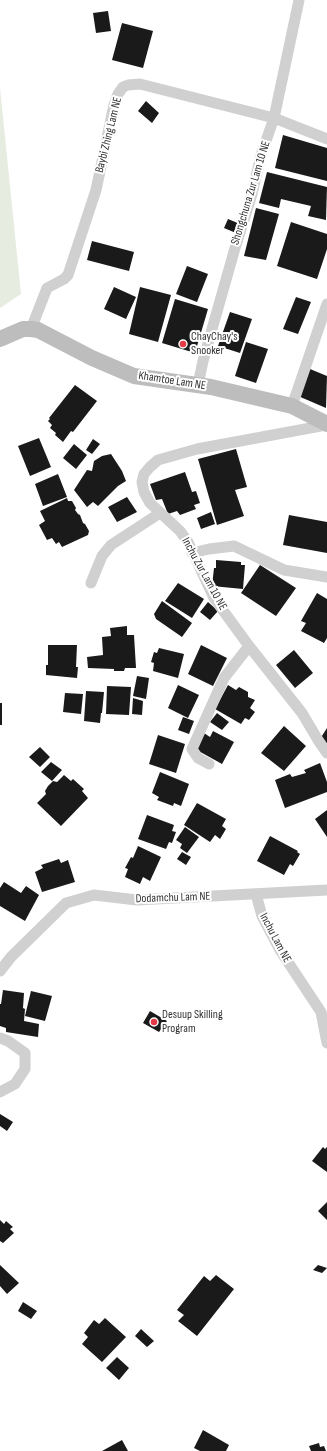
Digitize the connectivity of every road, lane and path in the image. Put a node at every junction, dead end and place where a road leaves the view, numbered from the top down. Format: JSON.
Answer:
{"nodes":[{"id":1,"x":299,"y":0,"type":"edge"},
{"id":2,"x":274,"y":118,"type":"junction"},
{"id":3,"x":327,"y":139,"type":"edge"},
{"id":4,"x":327,"y":304,"type":"edge"},
{"id":5,"x":31,"y":329,"type":"junction"},
{"id":6,"x":0,"y":339,"type":"edge"},
{"id":7,"x":199,"y":386,"type":"junction"},
{"id":8,"x":292,"y":406,"type":"junction"},
{"id":9,"x":327,"y":424,"type":"edge"},
{"id":10,"x":160,"y":513,"type":"junction"},
{"id":11,"x":192,"y":553,"type":"junction"},
{"id":12,"x":327,"y":578,"type":"edge"},
{"id":13,"x":91,"y":583,"type":"dead end"},
{"id":14,"x":249,"y":646,"type":"junction"},
{"id":15,"x":327,"y":753,"type":"edge"},
{"id":16,"x":209,"y":764,"type":"dead end"},
{"id":17,"x":327,"y":890,"type":"edge"},
{"id":18,"x":256,"y":894,"type":"junction"},
{"id":19,"x":0,"y":971,"type":"edge"},
{"id":20,"x":0,"y":1038,"type":"edge"},
{"id":21,"x":327,"y":1043,"type":"edge"},
{"id":22,"x":0,"y":1092,"type":"edge"}],
"edges":[{"from":1,"to":2,"type":"street","name":"Shongchuna Zur Lam 10 NE"},
{"from":2,"to":3,"type":"street","name":"Baybi Zhing Lam NE"},
{"from":2,"to":5,"type":"street","name":"Baybi Zhing Lam NE"},
{"from":2,"to":7,"type":"street","name":"Shongchuna Zur Lam 10 NE"},
{"from":4,"to":8,"type":"street"},
{"from":5,"to":6,"type":"main road"},
{"from":5,"to":7,"type":"main road","name":"Khamtoe Lam NE"},
{"from":7,"to":8,"type":"main road","name":"Khamtoe Lam NE"},
{"from":8,"to":9,"type":"main road","name":"Khamtoe Lam NE"},
{"from":9,"to":10,"type":"street","name":"Inchu Zur Lam 10 NE"},
{"from":10,"to":11,"type":"street","name":"Inchu Zur Lam 10 NE"},
{"from":10,"to":13,"type":"street"},
{"from":11,"to":12,"type":"street"},
{"from":11,"to":14,"type":"street","name":"Inchu Zur Lam 10 NE"},
{"from":14,"to":15,"type":"street","name":"Inchu Zur Lam 10 NE"},
{"from":14,"to":16,"type":"street"},
{"from":17,"to":18,"type":"street","name":"Inchu Lam NE"},
{"from":18,"to":19,"type":"street","name":"Dodamchu Lam NE"},
{"from":18,"to":21,"type":"street","name":"Inchu Lam NE"},
{"from":20,"to":22,"type":"street"}]}
